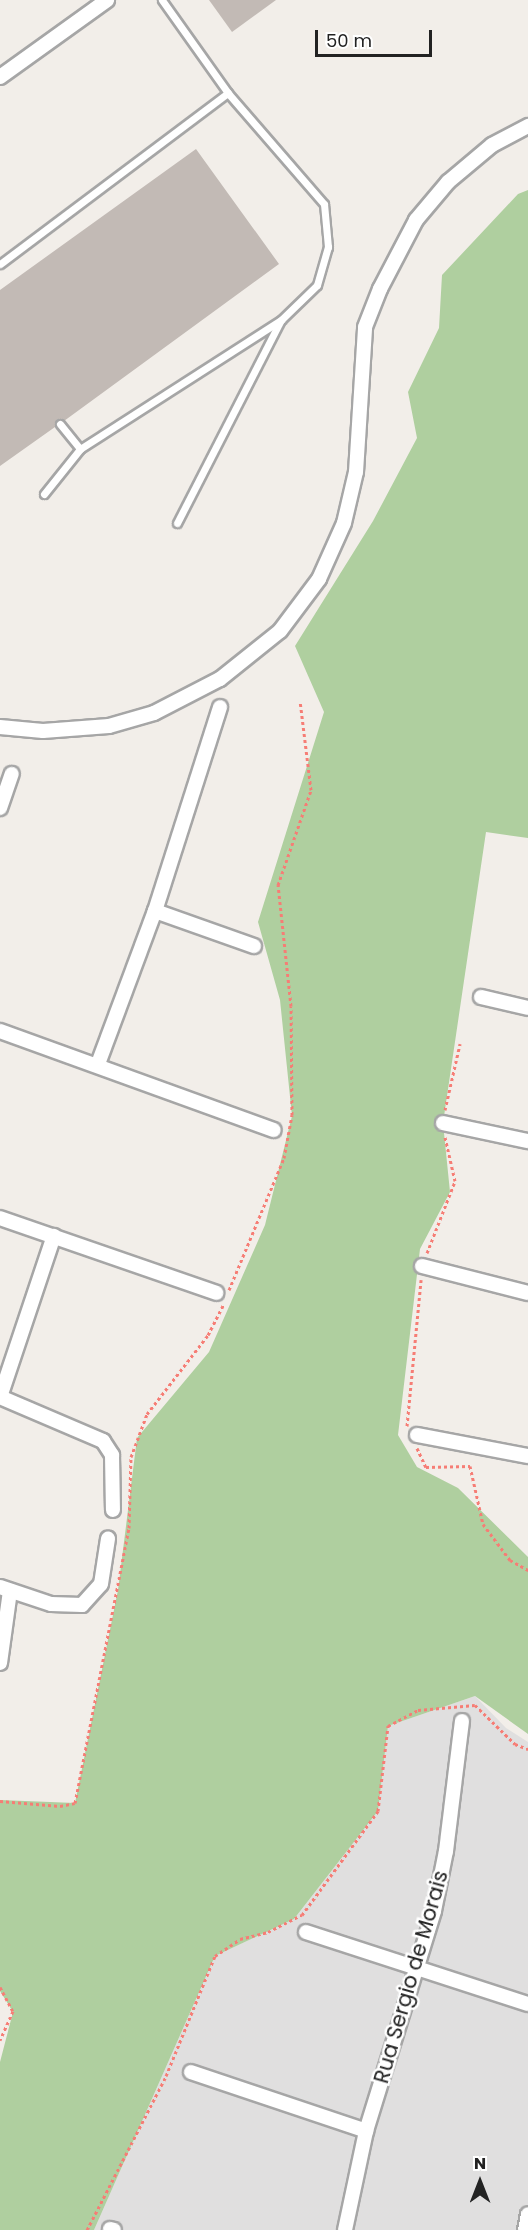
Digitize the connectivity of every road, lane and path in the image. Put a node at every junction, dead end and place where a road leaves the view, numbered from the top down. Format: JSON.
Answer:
{"nodes":[{"id":1,"x":107,"y":0,"type":"edge"},
{"id":2,"x":162,"y":0,"type":"edge"},
{"id":3,"x":0,"y":77,"type":"edge"},
{"id":4,"x":228,"y":93,"type":"junction"},
{"id":5,"x":528,"y":126,"type":"edge"},
{"id":6,"x":0,"y":264,"type":"edge"},
{"id":7,"x":281,"y":320,"type":"junction"},
{"id":8,"x":60,"y":424,"type":"dead end"},
{"id":9,"x":80,"y":449,"type":"junction"},
{"id":10,"x":44,"y":494,"type":"dead end"},
{"id":11,"x":177,"y":523,"type":"dead end"},
{"id":12,"x":220,"y":707,"type":"dead end"},
{"id":13,"x":0,"y":727,"type":"edge"},
{"id":14,"x":12,"y":774,"type":"dead end"},
{"id":15,"x":0,"y":808,"type":"edge"},
{"id":16,"x":154,"y":911,"type":"junction"},
{"id":17,"x":254,"y":946,"type":"dead end"},
{"id":18,"x":481,"y":997,"type":"dead end"},
{"id":19,"x":528,"y":1008,"type":"edge"},
{"id":20,"x":0,"y":1031,"type":"edge"},
{"id":21,"x":460,"y":1044,"type":"dead end"},
{"id":22,"x":98,"y":1064,"type":"junction"},
{"id":23,"x":442,"y":1123,"type":"junction"},
{"id":24,"x":274,"y":1130,"type":"dead end"},
{"id":25,"x":528,"y":1141,"type":"edge"},
{"id":26,"x":0,"y":1218,"type":"edge"},
{"id":27,"x":54,"y":1236,"type":"junction"},
{"id":28,"x":422,"y":1266,"type":"junction"},
{"id":29,"x":216,"y":1293,"type":"dead end"},
{"id":30,"x":528,"y":1293,"type":"edge"},
{"id":31,"x":0,"y":1397,"type":"edge"},
{"id":32,"x":412,"y":1434,"type":"junction"},
{"id":33,"x":528,"y":1456,"type":"edge"},
{"id":34,"x":112,"y":1510,"type":"dead end"},
{"id":35,"x":108,"y":1539,"type":"dead end"},
{"id":36,"x":528,"y":1570,"type":"edge"},
{"id":37,"x":5,"y":1589,"type":"edge"},
{"id":38,"x":0,"y":1663,"type":"edge"},
{"id":39,"x":462,"y":1721,"type":"dead end"},
{"id":40,"x":528,"y":1749,"type":"edge"},
{"id":41,"x":306,"y":1932,"type":"dead end"},
{"id":42,"x":414,"y":1966,"type":"junction"},
{"id":43,"x":0,"y":1987,"type":"edge"},
{"id":44,"x":528,"y":2004,"type":"edge"},
{"id":45,"x":0,"y":2040,"type":"edge"},
{"id":46,"x":191,"y":2072,"type":"dead end"},
{"id":47,"x":366,"y":2131,"type":"junction"},
{"id":48,"x":528,"y":2214,"type":"edge"},
{"id":49,"x":87,"y":2230,"type":"edge"},
{"id":50,"x":345,"y":2230,"type":"edge"},
{"id":51,"x":525,"y":2230,"type":"edge"}],
"edges":[{"from":1,"to":3,"type":"street"},
{"from":2,"to":4,"type":"lane"},
{"from":4,"to":6,"type":"lane"},
{"from":4,"to":7,"type":"lane"},
{"from":5,"to":13,"type":"street"},
{"from":7,"to":9,"type":"lane"},
{"from":7,"to":11,"type":"lane"},
{"from":8,"to":9,"type":"lane"},
{"from":9,"to":10,"type":"lane"},
{"from":12,"to":16,"type":"street"},
{"from":14,"to":15,"type":"street"},
{"from":16,"to":17,"type":"street"},
{"from":16,"to":22,"type":"street"},
{"from":18,"to":19,"type":"street"},
{"from":20,"to":22,"type":"street"},
{"from":21,"to":23,"type":"path"},
{"from":22,"to":24,"type":"street"},
{"from":23,"to":25,"type":"street"},
{"from":23,"to":28,"type":"path"},
{"from":26,"to":27,"type":"street"},
{"from":27,"to":29,"type":"street"},
{"from":27,"to":31,"type":"street"},
{"from":28,"to":30,"type":"street"},
{"from":28,"to":32,"type":"path"},
{"from":31,"to":34,"type":"street"},
{"from":32,"to":33,"type":"street"},
{"from":32,"to":36,"type":"path"},
{"from":35,"to":37,"type":"street"},
{"from":37,"to":38,"type":"street"},
{"from":39,"to":42,"type":"street","name":"Rua Sergio de Morais"},
{"from":40,"to":49,"type":"path"},
{"from":41,"to":42,"type":"street"},
{"from":42,"to":44,"type":"street"},
{"from":42,"to":47,"type":"street","name":"Rua Sergio de Morais"},
{"from":43,"to":45,"type":"path"},
{"from":46,"to":47,"type":"street"},
{"from":47,"to":50,"type":"street","name":"Rua Sergio de Morais"},
{"from":48,"to":51,"type":"street"}]}
